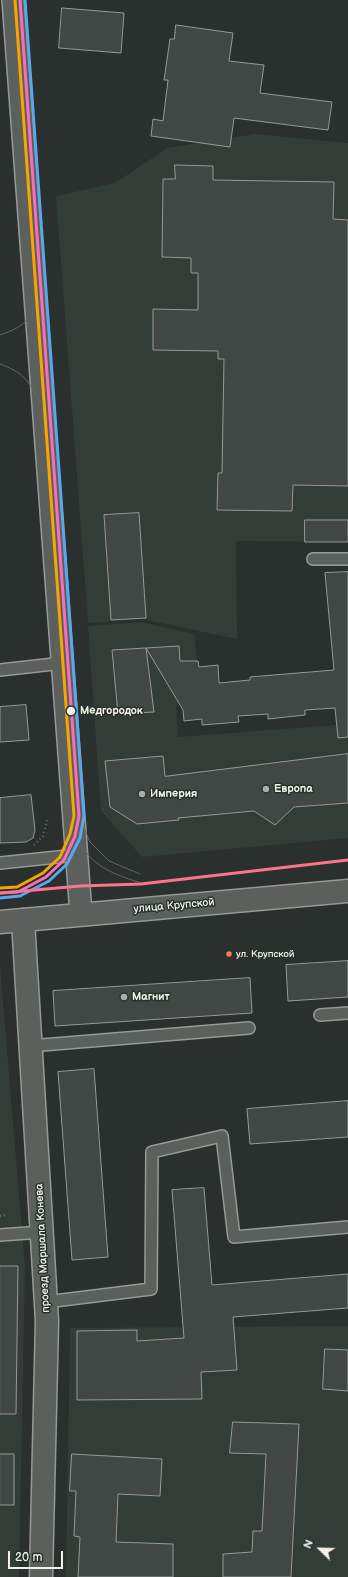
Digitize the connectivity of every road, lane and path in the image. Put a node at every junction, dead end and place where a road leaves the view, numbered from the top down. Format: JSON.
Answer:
{"nodes":[{"id":1,"x":13,"y":0,"type":"edge"},
{"id":2,"x":313,"y":559,"type":"dead end"},
{"id":3,"x":348,"y":559,"type":"edge"},
{"id":4,"x":62,"y":663,"type":"junction"},
{"id":5,"x":0,"y":670,"type":"edge"},
{"id":6,"x":48,"y":818,"type":"dead end"},
{"id":7,"x":30,"y":850,"type":"dead end"},
{"id":8,"x":77,"y":855,"type":"junction"},
{"id":9,"x":0,"y":863,"type":"edge"},
{"id":10,"x":348,"y":891,"type":"edge"},
{"id":11,"x":81,"y":914,"type":"junction"},
{"id":12,"x":23,"y":920,"type":"junction"},
{"id":13,"x":0,"y":922,"type":"edge"},
{"id":14,"x":348,"y":1013,"type":"edge"},
{"id":15,"x":320,"y":1015,"type":"dead end"},
{"id":16,"x":249,"y":1028,"type":"dead end"},
{"id":17,"x":30,"y":1046,"type":"junction"},
{"id":18,"x":6,"y":1215,"type":"dead end"},
{"id":19,"x":0,"y":1216,"type":"edge"},
{"id":20,"x":348,"y":1227,"type":"edge"},
{"id":21,"x":42,"y":1232,"type":"junction"},
{"id":22,"x":0,"y":1235,"type":"edge"},
{"id":23,"x":46,"y":1302,"type":"junction"},
{"id":24,"x":41,"y":1577,"type":"edge"}],
"edges":[{"from":1,"to":4,"type":"street"},
{"from":2,"to":3,"type":"lane"},
{"from":4,"to":5,"type":"lane"},
{"from":4,"to":8,"type":"street"},
{"from":6,"to":7,"type":"path"},
{"from":8,"to":9,"type":"lane"},
{"from":8,"to":11,"type":"street"},
{"from":10,"to":11,"type":"street","name":"улица Крупской"},
{"from":11,"to":12,"type":"street","name":"улица Крупской"},
{"from":12,"to":13,"type":"street","name":"улица Крупской"},
{"from":12,"to":17,"type":"street","name":"проезд Маршала Конева"},
{"from":14,"to":15,"type":"lane"},
{"from":16,"to":17,"type":"lane"},
{"from":17,"to":21,"type":"street","name":"проезд Маршала Конева"},
{"from":18,"to":19,"type":"path"},
{"from":20,"to":23,"type":"lane"},
{"from":21,"to":22,"type":"lane"},
{"from":21,"to":23,"type":"street","name":"проезд Маршала Конева"},
{"from":23,"to":24,"type":"street","name":"проезд Маршала Конева"}]}
